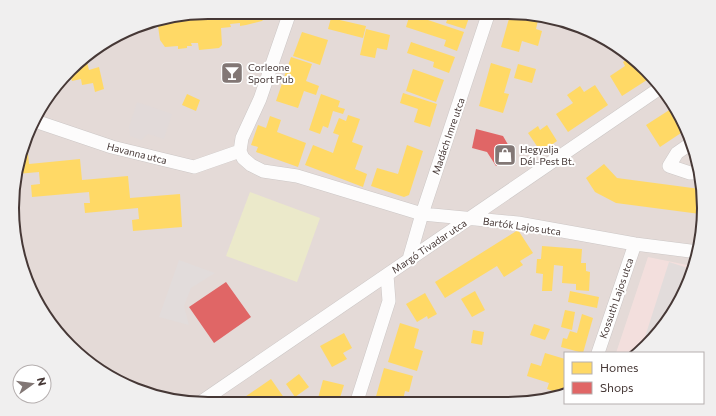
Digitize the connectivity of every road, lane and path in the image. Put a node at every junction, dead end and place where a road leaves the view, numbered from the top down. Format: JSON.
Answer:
{"nodes":[{"id":1,"x":288,"y":19,"type":"edge"},
{"id":2,"x":487,"y":19,"type":"edge"},
{"id":3,"x":656,"y":91,"type":"edge"},
{"id":4,"x":39,"y":122,"type":"edge"},
{"id":5,"x":687,"y":146,"type":"edge"},
{"id":6,"x":240,"y":151,"type":"junction"},
{"id":7,"x":693,"y":173,"type":"edge"},
{"id":8,"x":422,"y":214,"type":"junction"},
{"id":9,"x":469,"y":219,"type":"junction"},
{"id":10,"x":635,"y":244,"type":"junction"},
{"id":11,"x":692,"y":251,"type":"edge"},
{"id":12,"x":409,"y":259,"type":"junction"},
{"id":13,"x":386,"y":275,"type":"junction"},
{"id":14,"x":598,"y":352,"type":"edge"},
{"id":15,"x":208,"y":397,"type":"edge"},
{"id":16,"x":358,"y":397,"type":"edge"}],
"edges":[{"from":1,"to":6,"type":"street"},
{"from":2,"to":8,"type":"street","name":"Madách Imre utca"},
{"from":3,"to":9,"type":"street","name":"Margó Tivadar utca"},
{"from":4,"to":6,"type":"street","name":"Havanna utca"},
{"from":5,"to":7,"type":"street"},
{"from":6,"to":8,"type":"street","name":"Bartók Lajos utca"},
{"from":8,"to":9,"type":"street","name":"Bartók Lajos utca"},
{"from":8,"to":12,"type":"street","name":"Madách Imre utca"},
{"from":9,"to":10,"type":"street","name":"Bartók Lajos utca"},
{"from":9,"to":12,"type":"street","name":"Margó Tivadar utca"},
{"from":10,"to":11,"type":"street","name":"Bartók Lajos utca"},
{"from":10,"to":14,"type":"street","name":"Kossuth Lajos utca"},
{"from":12,"to":13,"type":"street","name":"Margó Tivadar utca"},
{"from":13,"to":15,"type":"street","name":"Margó Tivadar utca"},
{"from":13,"to":16,"type":"street"}]}
